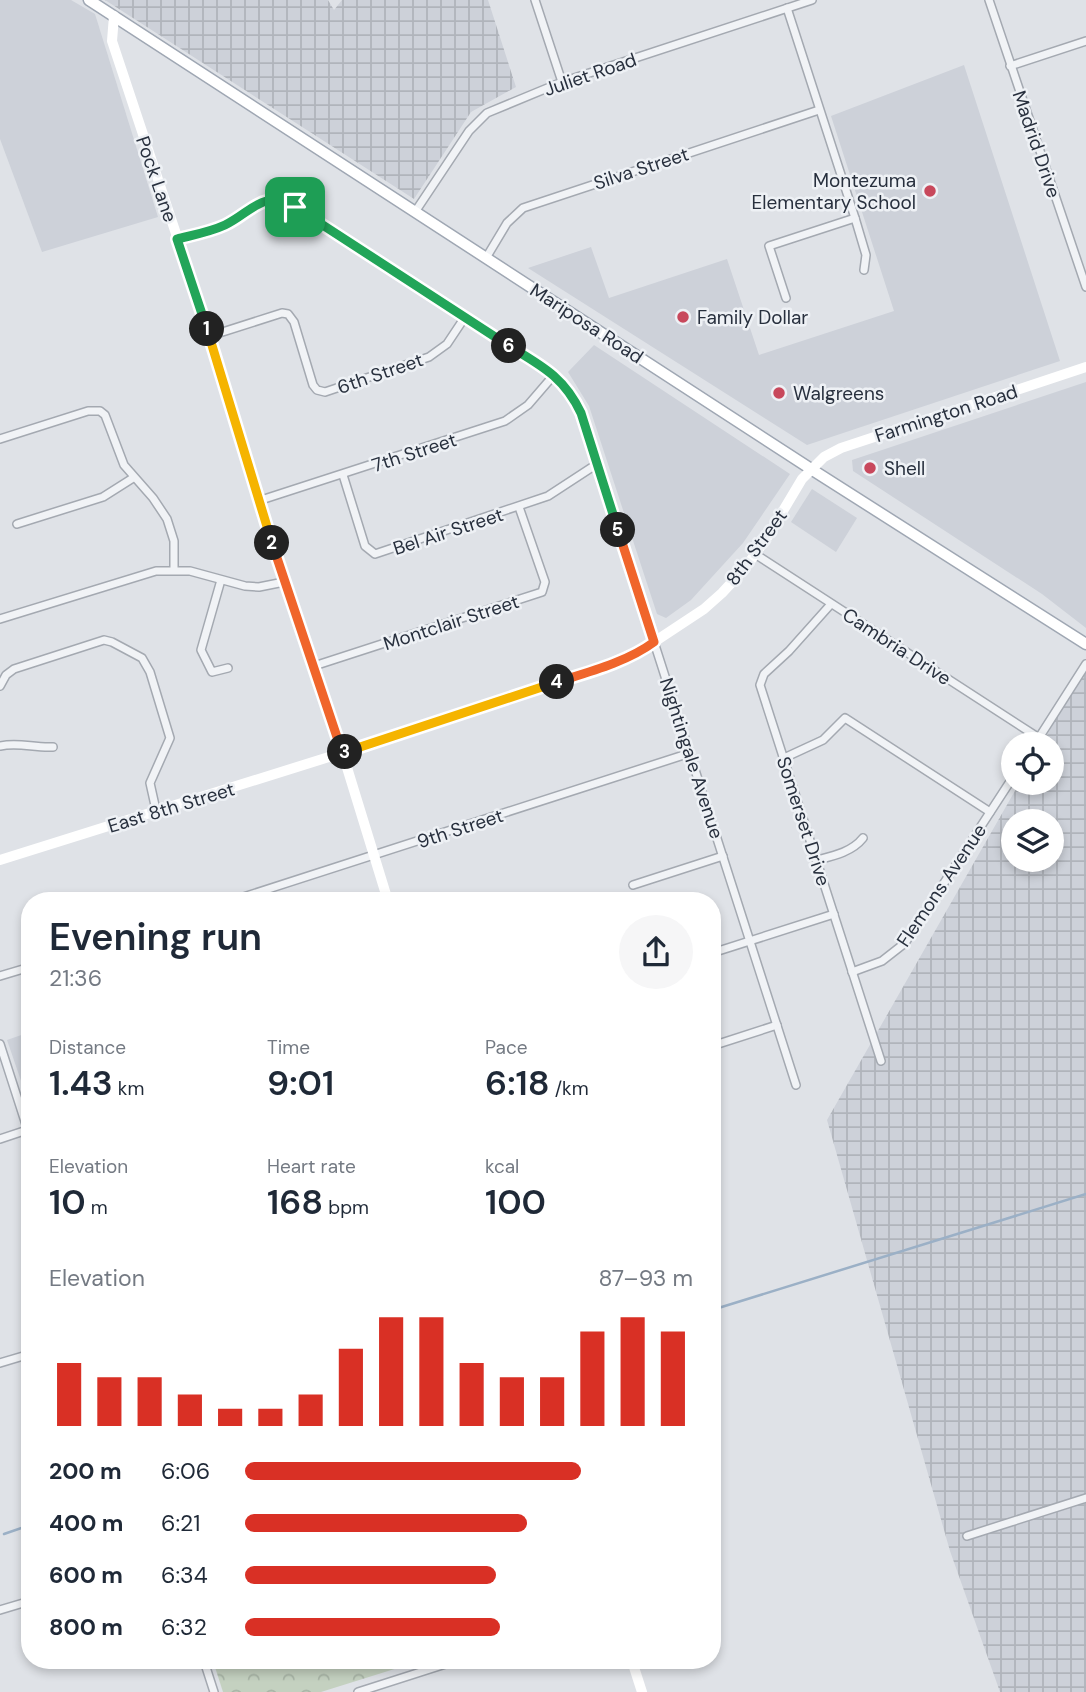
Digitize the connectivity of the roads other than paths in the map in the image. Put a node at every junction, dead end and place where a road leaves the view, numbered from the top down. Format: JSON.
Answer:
{"nodes":[{"id":1,"x":89,"y":0,"type":"edge"},
{"id":2,"x":536,"y":0,"type":"edge"},
{"id":3,"x":811,"y":0,"type":"edge"},
{"id":4,"x":989,"y":0,"type":"edge"},
{"id":5,"x":787,"y":8,"type":"junction"},
{"id":6,"x":114,"y":16,"type":"junction"},
{"id":7,"x":1086,"y":41,"type":"edge"},
{"id":8,"x":1010,"y":66,"type":"junction"},
{"id":9,"x":562,"y":82,"type":"junction"},
{"id":10,"x":819,"y":110,"type":"junction"},
{"id":11,"x":415,"y":212,"type":"junction"},
{"id":12,"x":855,"y":218,"type":"junction"},
{"id":13,"x":177,"y":239,"type":"junction"},
{"id":14,"x":486,"y":258,"type":"junction"},
{"id":15,"x":864,"y":270,"type":"dead end"},
{"id":16,"x":1086,"y":287,"type":"edge"},
{"id":17,"x":786,"y":298,"type":"dead end"},
{"id":18,"x":465,"y":317,"type":"junction"},
{"id":19,"x":209,"y":336,"type":"junction"},
{"id":20,"x":1086,"y":367,"type":"edge"},
{"id":21,"x":553,"y":376,"type":"junction"},
{"id":22,"x":0,"y":439,"type":"edge"},
{"id":23,"x":597,"y":464,"type":"junction"},
{"id":24,"x":811,"y":469,"type":"junction"},
{"id":25,"x":343,"y":475,"type":"junction"},
{"id":26,"x":133,"y":478,"type":"junction"},
{"id":27,"x":258,"y":501,"type":"junction"},
{"id":28,"x":519,"y":507,"type":"junction"},
{"id":29,"x":17,"y":524,"type":"dead end"},
{"id":30,"x":755,"y":554,"type":"junction"},
{"id":31,"x":174,"y":569,"type":"junction"},
{"id":32,"x":221,"y":580,"type":"junction"},
{"id":33,"x":284,"y":582,"type":"junction"},
{"id":34,"x":831,"y":604,"type":"junction"},
{"id":35,"x":0,"y":619,"type":"edge"},
{"id":36,"x":654,"y":642,"type":"junction"},
{"id":37,"x":1086,"y":644,"type":"edge"},
{"id":38,"x":1086,"y":664,"type":"edge"},
{"id":39,"x":314,"y":666,"type":"junction"},
{"id":40,"x":228,"y":668,"type":"dead end"},
{"id":41,"x":0,"y":686,"type":"edge"},
{"id":42,"x":1023,"y":732,"type":"edge"},
{"id":43,"x":1043,"y":732,"type":"edge"},
{"id":44,"x":0,"y":746,"type":"edge"},
{"id":45,"x":53,"y":747,"type":"dead end"},
{"id":46,"x":342,"y":752,"type":"junction"},
{"id":47,"x":690,"y":753,"type":"junction"},
{"id":48,"x":784,"y":758,"type":"junction"},
{"id":49,"x":1001,"y":795,"type":"edge"},
{"id":50,"x":156,"y":810,"type":"junction"},
{"id":51,"x":990,"y":812,"type":"junction"},
{"id":52,"x":863,"y":838,"type":"dead end"},
{"id":53,"x":374,"y":855,"type":"junction"},
{"id":54,"x":723,"y":856,"type":"junction"},
{"id":55,"x":0,"y":860,"type":"edge"},
{"id":56,"x":817,"y":860,"type":"junction"},
{"id":57,"x":633,"y":885,"type":"dead end"},
{"id":58,"x":259,"y":892,"type":"edge"},
{"id":59,"x":385,"y":892,"type":"edge"},
{"id":60,"x":834,"y":914,"type":"junction"},
{"id":61,"x":750,"y":940,"type":"junction"},
{"id":62,"x":721,"y":950,"type":"edge"},
{"id":63,"x":21,"y":970,"type":"edge"},
{"id":64,"x":852,"y":972,"type":"junction"},
{"id":65,"x":0,"y":976,"type":"edge"},
{"id":66,"x":777,"y":1025,"type":"junction"},
{"id":67,"x":721,"y":1043,"type":"edge"},
{"id":68,"x":0,"y":1044,"type":"edge"},
{"id":69,"x":881,"y":1061,"type":"dead end"},
{"id":70,"x":796,"y":1085,"type":"dead end"},
{"id":71,"x":21,"y":1109,"type":"edge"},
{"id":72,"x":21,"y":1135,"type":"edge"},
{"id":73,"x":0,"y":1139,"type":"edge"},
{"id":74,"x":21,"y":1357,"type":"edge"},
{"id":75,"x":0,"y":1363,"type":"edge"},
{"id":76,"x":1086,"y":1498,"type":"edge"},
{"id":77,"x":967,"y":1536,"type":"dead end"},
{"id":78,"x":21,"y":1604,"type":"edge"},
{"id":79,"x":0,"y":1610,"type":"edge"},
{"id":80,"x":207,"y":1669,"type":"edge"},
{"id":81,"x":429,"y":1669,"type":"edge"},
{"id":82,"x":635,"y":1669,"type":"edge"},
{"id":83,"x":214,"y":1692,"type":"edge"},
{"id":84,"x":358,"y":1692,"type":"edge"},
{"id":85,"x":642,"y":1692,"type":"edge"}],
"edges":[{"from":1,"to":6,"type":"main road","name":"Mariposa Road"},
{"from":2,"to":9,"type":"street"},
{"from":3,"to":5,"type":"street","name":"Juliet Road"},
{"from":4,"to":8,"type":"street","name":"Madrid Drive"},
{"from":5,"to":9,"type":"street","name":"Juliet Road"},
{"from":5,"to":10,"type":"street"},
{"from":6,"to":11,"type":"main road","name":"Mariposa Road"},
{"from":6,"to":13,"type":"street","name":"Pock Lane"},
{"from":7,"to":8,"type":"street"},
{"from":8,"to":16,"type":"street","name":"Madrid Drive"},
{"from":9,"to":11,"type":"street","name":"Juliet Road"},
{"from":10,"to":12,"type":"street"},
{"from":10,"to":14,"type":"street","name":"Silva Street"},
{"from":11,"to":14,"type":"main road","name":"Mariposa Road"},
{"from":12,"to":15,"type":"street"},
{"from":12,"to":17,"type":"street"},
{"from":13,"to":18,"type":"street","name":"Nightingale Avenue"},
{"from":13,"to":19,"type":"street","name":"Pock Lane"},
{"from":14,"to":24,"type":"main road","name":"Mariposa Road"},
{"from":18,"to":19,"type":"street","name":"6th Street"},
{"from":18,"to":21,"type":"street","name":"Nightingale Avenue"},
{"from":19,"to":27,"type":"street","name":"Pock Lane"},
{"from":20,"to":24,"type":"street","name":"Farmington Road"},
{"from":21,"to":23,"type":"street","name":"Nightingale Avenue"},
{"from":21,"to":25,"type":"street","name":"7th Street"},
{"from":22,"to":26,"type":"street"},
{"from":23,"to":28,"type":"street","name":"Bel Air Street"},
{"from":23,"to":36,"type":"street","name":"Nightingale Avenue"},
{"from":24,"to":30,"type":"street","name":"8th Street"},
{"from":24,"to":37,"type":"main road","name":"Mariposa Road"},
{"from":25,"to":27,"type":"street","name":"7th Street"},
{"from":25,"to":28,"type":"street","name":"Bel Air Street"},
{"from":26,"to":29,"type":"street"},
{"from":26,"to":31,"type":"street"},
{"from":27,"to":33,"type":"street","name":"Pock Lane"},
{"from":28,"to":39,"type":"street","name":"Montclair Street"},
{"from":30,"to":34,"type":"street","name":"Cambria Drive"},
{"from":30,"to":36,"type":"street","name":"8th Street"},
{"from":31,"to":32,"type":"street"},
{"from":31,"to":35,"type":"street"},
{"from":32,"to":33,"type":"street"},
{"from":32,"to":40,"type":"street"},
{"from":33,"to":39,"type":"street","name":"Pock Lane"},
{"from":34,"to":42,"type":"street","name":"Cambria Drive"},
{"from":34,"to":48,"type":"street","name":"Somerset Drive"},
{"from":36,"to":46,"type":"street","name":"8th Street"},
{"from":36,"to":47,"type":"street","name":"Nightingale Avenue"},
{"from":38,"to":43,"type":"street"},
{"from":39,"to":46,"type":"street","name":"Pock Lane"},
{"from":41,"to":50,"type":"street"},
{"from":44,"to":45,"type":"street"},
{"from":46,"to":50,"type":"street","name":"East 8th Street"},
{"from":46,"to":53,"type":"street","name":"Pock Lane"},
{"from":47,"to":53,"type":"street","name":"9th Street"},
{"from":47,"to":54,"type":"street","name":"Nightingale Avenue"},
{"from":48,"to":51,"type":"street"},
{"from":48,"to":56,"type":"street","name":"Somerset Drive"},
{"from":49,"to":51,"type":"street","name":"Flemons Avenue"},
{"from":50,"to":55,"type":"street","name":"East 8th Street"},
{"from":51,"to":64,"type":"street","name":"Flemons Avenue"},
{"from":52,"to":56,"type":"street"},
{"from":53,"to":58,"type":"street","name":"9th Street"},
{"from":53,"to":59,"type":"street","name":"Pock Lane"},
{"from":54,"to":57,"type":"street"},
{"from":54,"to":61,"type":"street","name":"Nightingale Avenue"},
{"from":56,"to":60,"type":"street","name":"Somerset Drive"},
{"from":60,"to":61,"type":"street"},
{"from":60,"to":64,"type":"street","name":"Somerset Drive"},
{"from":61,"to":62,"type":"street"},
{"from":61,"to":66,"type":"street","name":"Nightingale Avenue"},
{"from":63,"to":65,"type":"street"},
{"from":64,"to":69,"type":"street","name":"Somerset Drive"},
{"from":66,"to":67,"type":"street"},
{"from":66,"to":70,"type":"street","name":"Nightingale Avenue"},
{"from":68,"to":71,"type":"street"},
{"from":72,"to":73,"type":"street"},
{"from":74,"to":75,"type":"street"},
{"from":76,"to":77,"type":"street"},
{"from":78,"to":79,"type":"street"},
{"from":80,"to":83,"type":"street"},
{"from":81,"to":84,"type":"street"},
{"from":82,"to":85,"type":"street"}]}
